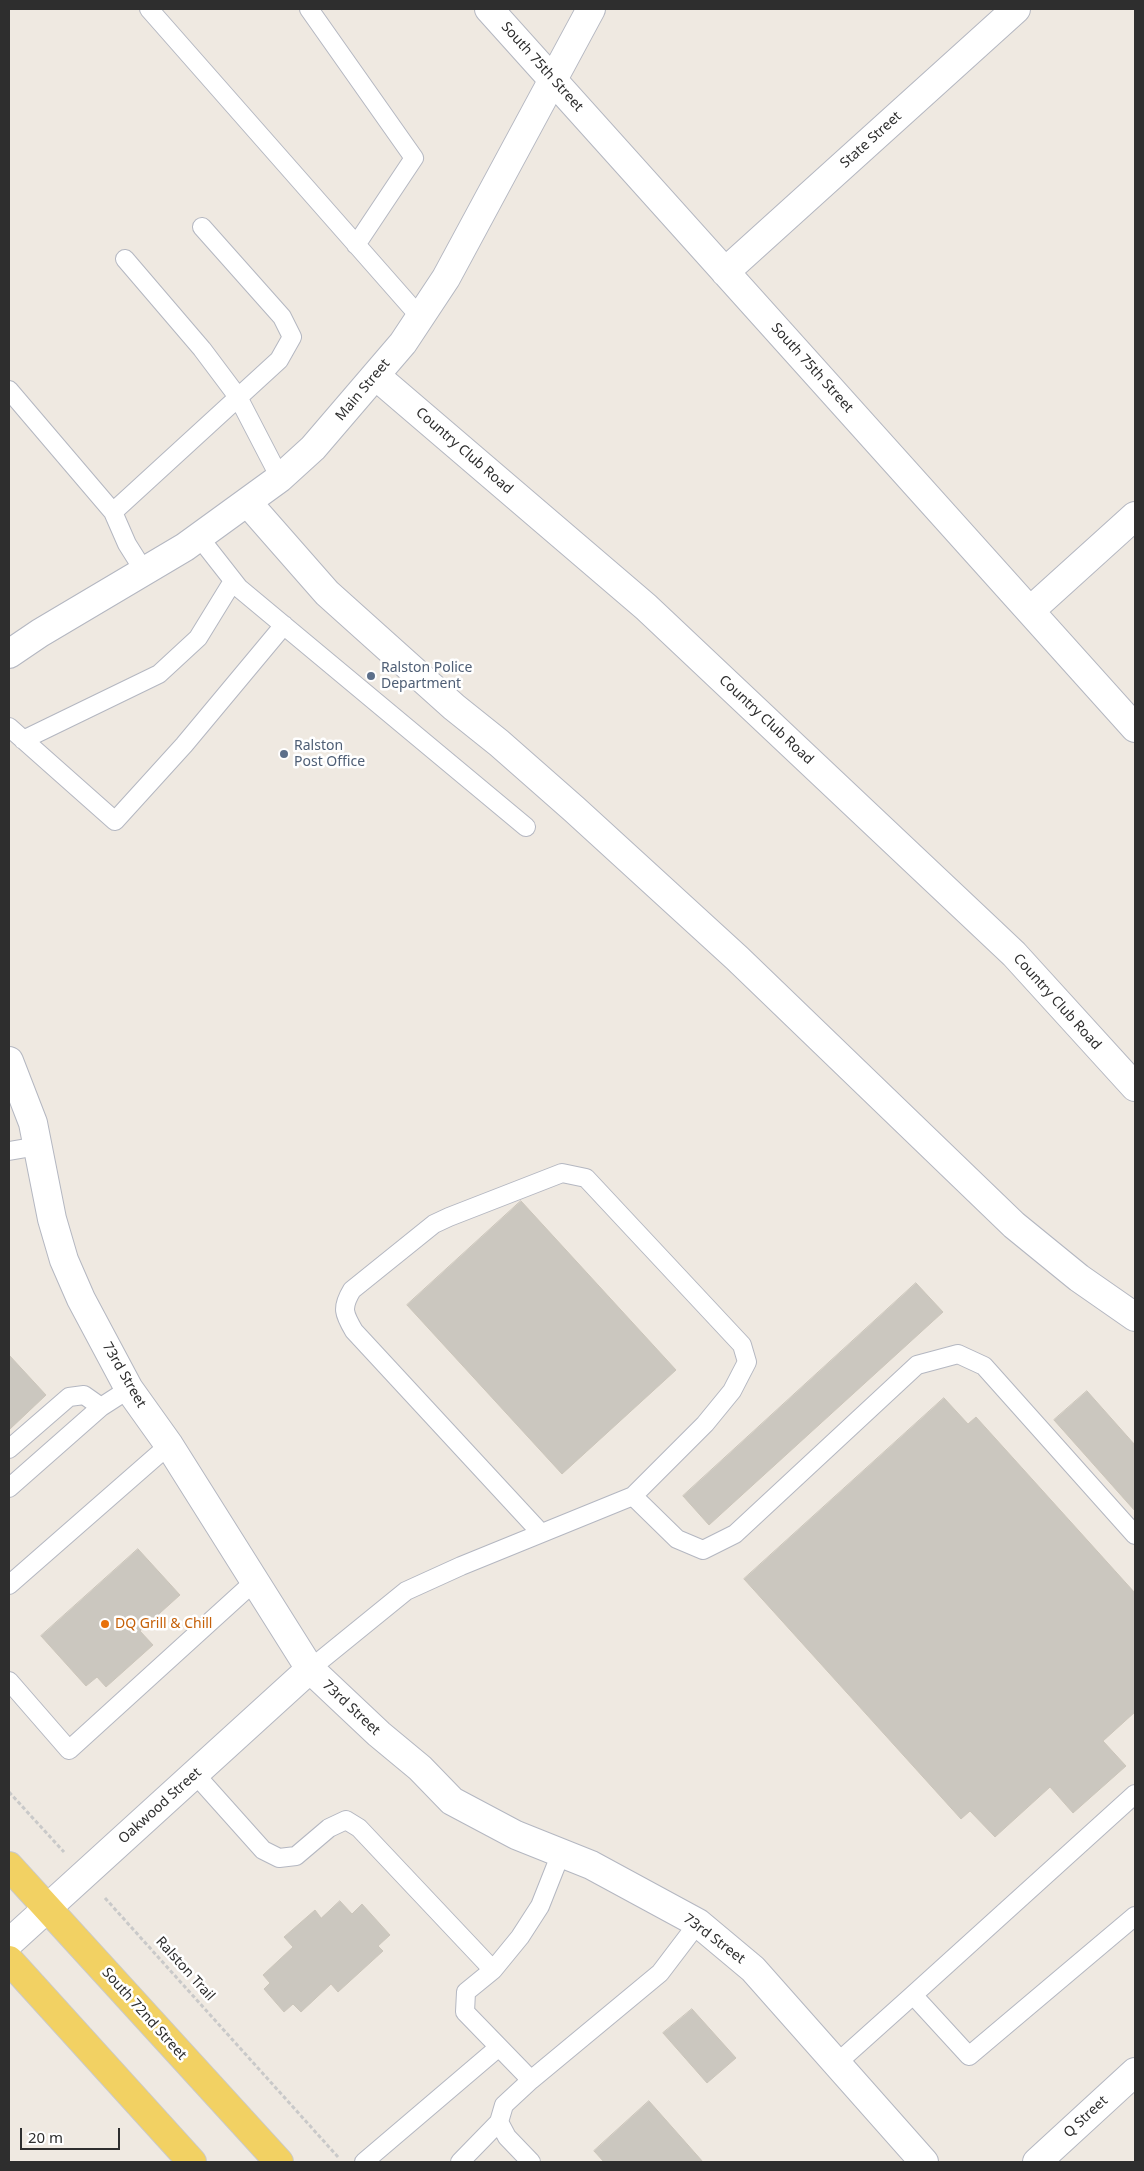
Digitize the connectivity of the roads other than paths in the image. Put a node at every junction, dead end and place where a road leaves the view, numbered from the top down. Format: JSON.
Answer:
{"nodes":[{"id":1,"x":151,"y":9,"type":"edge"},
{"id":2,"x":309,"y":9,"type":"edge"},
{"id":3,"x":489,"y":9,"type":"edge"},
{"id":4,"x":591,"y":9,"type":"edge"},
{"id":5,"x":1016,"y":9,"type":"edge"},
{"id":6,"x":552,"y":79,"type":"junction"},
{"id":7,"x":202,"y":227,"type":"dead end"},
{"id":8,"x":356,"y":245,"type":"junction"},
{"id":9,"x":125,"y":259,"type":"dead end"},
{"id":10,"x":725,"y":272,"type":"junction"},
{"id":11,"x":420,"y":317,"type":"junction"},
{"id":12,"x":376,"y":376,"type":"junction"},
{"id":13,"x":9,"y":390,"type":"edge"},
{"id":14,"x":238,"y":397,"type":"junction"},
{"id":15,"x":280,"y":478,"type":"junction"},
{"id":16,"x":248,"y":503,"type":"junction"},
{"id":17,"x":113,"y":512,"type":"junction"},
{"id":18,"x":1135,"y":516,"type":"edge"},
{"id":19,"x":199,"y":537,"type":"junction"},
{"id":20,"x":144,"y":571,"type":"junction"},
{"id":21,"x":233,"y":581,"type":"junction"},
{"id":22,"x":1031,"y":610,"type":"junction"},
{"id":23,"x":284,"y":625,"type":"junction"},
{"id":24,"x":9,"y":654,"type":"edge"},
{"id":25,"x":9,"y":727,"type":"edge"},
{"id":26,"x":1135,"y":728,"type":"edge"},
{"id":27,"x":23,"y":740,"type":"junction"},
{"id":28,"x":526,"y":827,"type":"dead end"},
{"id":29,"x":9,"y":1061,"type":"edge"},
{"id":30,"x":1135,"y":1087,"type":"edge"},
{"id":31,"x":38,"y":1146,"type":"junction"},
{"id":32,"x":9,"y":1151,"type":"edge"},
{"id":33,"x":1135,"y":1317,"type":"edge"},
{"id":34,"x":129,"y":1389,"type":"junction"},
{"id":35,"x":100,"y":1407,"type":"junction"},
{"id":36,"x":169,"y":1445,"type":"junction"},
{"id":37,"x":9,"y":1450,"type":"edge"},
{"id":38,"x":9,"y":1488,"type":"edge"},
{"id":39,"x":633,"y":1496,"type":"junction"},
{"id":40,"x":541,"y":1533,"type":"junction"},
{"id":41,"x":1135,"y":1535,"type":"edge"},
{"id":42,"x":255,"y":1581,"type":"junction"},
{"id":43,"x":9,"y":1585,"type":"edge"},
{"id":44,"x":310,"y":1669,"type":"junction"},
{"id":45,"x":9,"y":1681,"type":"edge"},
{"id":46,"x":195,"y":1774,"type":"junction"},
{"id":47,"x":1135,"y":1794,"type":"edge"},
{"id":48,"x":561,"y":1853,"type":"junction"},
{"id":49,"x":9,"y":1866,"type":"edge"},
{"id":50,"x":47,"y":1909,"type":"junction"},
{"id":51,"x":1135,"y":1916,"type":"edge"},
{"id":52,"x":698,"y":1923,"type":"junction"},
{"id":53,"x":9,"y":1943,"type":"edge"},
{"id":54,"x":9,"y":1960,"type":"edge"},
{"id":55,"x":493,"y":1970,"type":"junction"},
{"id":56,"x":913,"y":1996,"type":"junction"},
{"id":57,"x":499,"y":2047,"type":"junction"},
{"id":58,"x":836,"y":2064,"type":"junction"},
{"id":59,"x":1135,"y":2072,"type":"edge"},
{"id":60,"x":531,"y":2080,"type":"junction"},
{"id":61,"x":499,"y":2122,"type":"junction"},
{"id":62,"x":192,"y":2162,"type":"edge"},
{"id":63,"x":279,"y":2162,"type":"edge"},
{"id":64,"x":364,"y":2162,"type":"edge"},
{"id":65,"x":460,"y":2162,"type":"edge"},
{"id":66,"x":531,"y":2162,"type":"edge"},
{"id":67,"x":924,"y":2162,"type":"edge"},
{"id":68,"x":1037,"y":2162,"type":"edge"}],
"edges":[{"from":1,"to":8,"type":"lane"},
{"from":2,"to":8,"type":"lane"},
{"from":3,"to":6,"type":"street","name":"South 75th Street"},
{"from":4,"to":6,"type":"street","name":"Main Street"},
{"from":5,"to":10,"type":"street","name":"State Street"},
{"from":6,"to":10,"type":"street","name":"South 75th Street"},
{"from":6,"to":11,"type":"street","name":"Main Street"},
{"from":7,"to":14,"type":"lane"},
{"from":8,"to":11,"type":"lane"},
{"from":9,"to":14,"type":"lane"},
{"from":10,"to":22,"type":"street","name":"South 75th Street"},
{"from":11,"to":12,"type":"street","name":"Main Street"},
{"from":12,"to":15,"type":"street","name":"Main Street"},
{"from":12,"to":30,"type":"street","name":"Country Club Road"},
{"from":13,"to":17,"type":"lane"},
{"from":14,"to":15,"type":"lane"},
{"from":14,"to":17,"type":"lane"},
{"from":15,"to":16,"type":"street","name":"Main Street"},
{"from":16,"to":19,"type":"street","name":"Main Street"},
{"from":16,"to":33,"type":"street"},
{"from":17,"to":20,"type":"lane"},
{"from":18,"to":22,"type":"street"},
{"from":19,"to":20,"type":"street","name":"Main Street"},
{"from":19,"to":21,"type":"lane"},
{"from":20,"to":24,"type":"street","name":"Main Street"},
{"from":21,"to":23,"type":"lane"},
{"from":21,"to":27,"type":"lane"},
{"from":22,"to":26,"type":"street","name":"South 75th Street"},
{"from":23,"to":27,"type":"lane"},
{"from":23,"to":28,"type":"lane"},
{"from":25,"to":27,"type":"lane"},
{"from":29,"to":31,"type":"street","name":"73rd Street"},
{"from":31,"to":32,"type":"lane"},
{"from":31,"to":34,"type":"street","name":"73rd Street"},
{"from":34,"to":35,"type":"lane"},
{"from":34,"to":36,"type":"street","name":"73rd Street"},
{"from":35,"to":37,"type":"lane"},
{"from":35,"to":38,"type":"lane"},
{"from":36,"to":42,"type":"street","name":"73rd Street"},
{"from":36,"to":43,"type":"lane"},
{"from":39,"to":40,"type":"lane"},
{"from":39,"to":40,"type":"lane"},
{"from":39,"to":41,"type":"lane"},
{"from":40,"to":44,"type":"lane"},
{"from":42,"to":44,"type":"street","name":"73rd Street"},
{"from":42,"to":45,"type":"lane"},
{"from":44,"to":46,"type":"street","name":"Oakwood Street"},
{"from":44,"to":48,"type":"street","name":"73rd Street"},
{"from":46,"to":50,"type":"street","name":"Oakwood Street"},
{"from":46,"to":55,"type":"lane"},
{"from":47,"to":56,"type":"lane"},
{"from":48,"to":52,"type":"street","name":"73rd Street"},
{"from":48,"to":55,"type":"lane"},
{"from":49,"to":50,"type":"main road","name":"South 72nd Street"},
{"from":50,"to":53,"type":"street","name":"Oakwood Street"},
{"from":50,"to":63,"type":"main road","name":"South 72nd Street"},
{"from":51,"to":56,"type":"lane"},
{"from":52,"to":58,"type":"street","name":"73rd Street"},
{"from":52,"to":60,"type":"lane"},
{"from":54,"to":62,"type":"main road"},
{"from":55,"to":57,"type":"lane"},
{"from":56,"to":58,"type":"lane"},
{"from":57,"to":60,"type":"lane"},
{"from":57,"to":64,"type":"lane"},
{"from":58,"to":67,"type":"street","name":"73rd Street"},
{"from":59,"to":68,"type":"street","name":"Q Street"},
{"from":60,"to":61,"type":"lane"},
{"from":61,"to":65,"type":"lane"},
{"from":61,"to":66,"type":"lane"}]}
